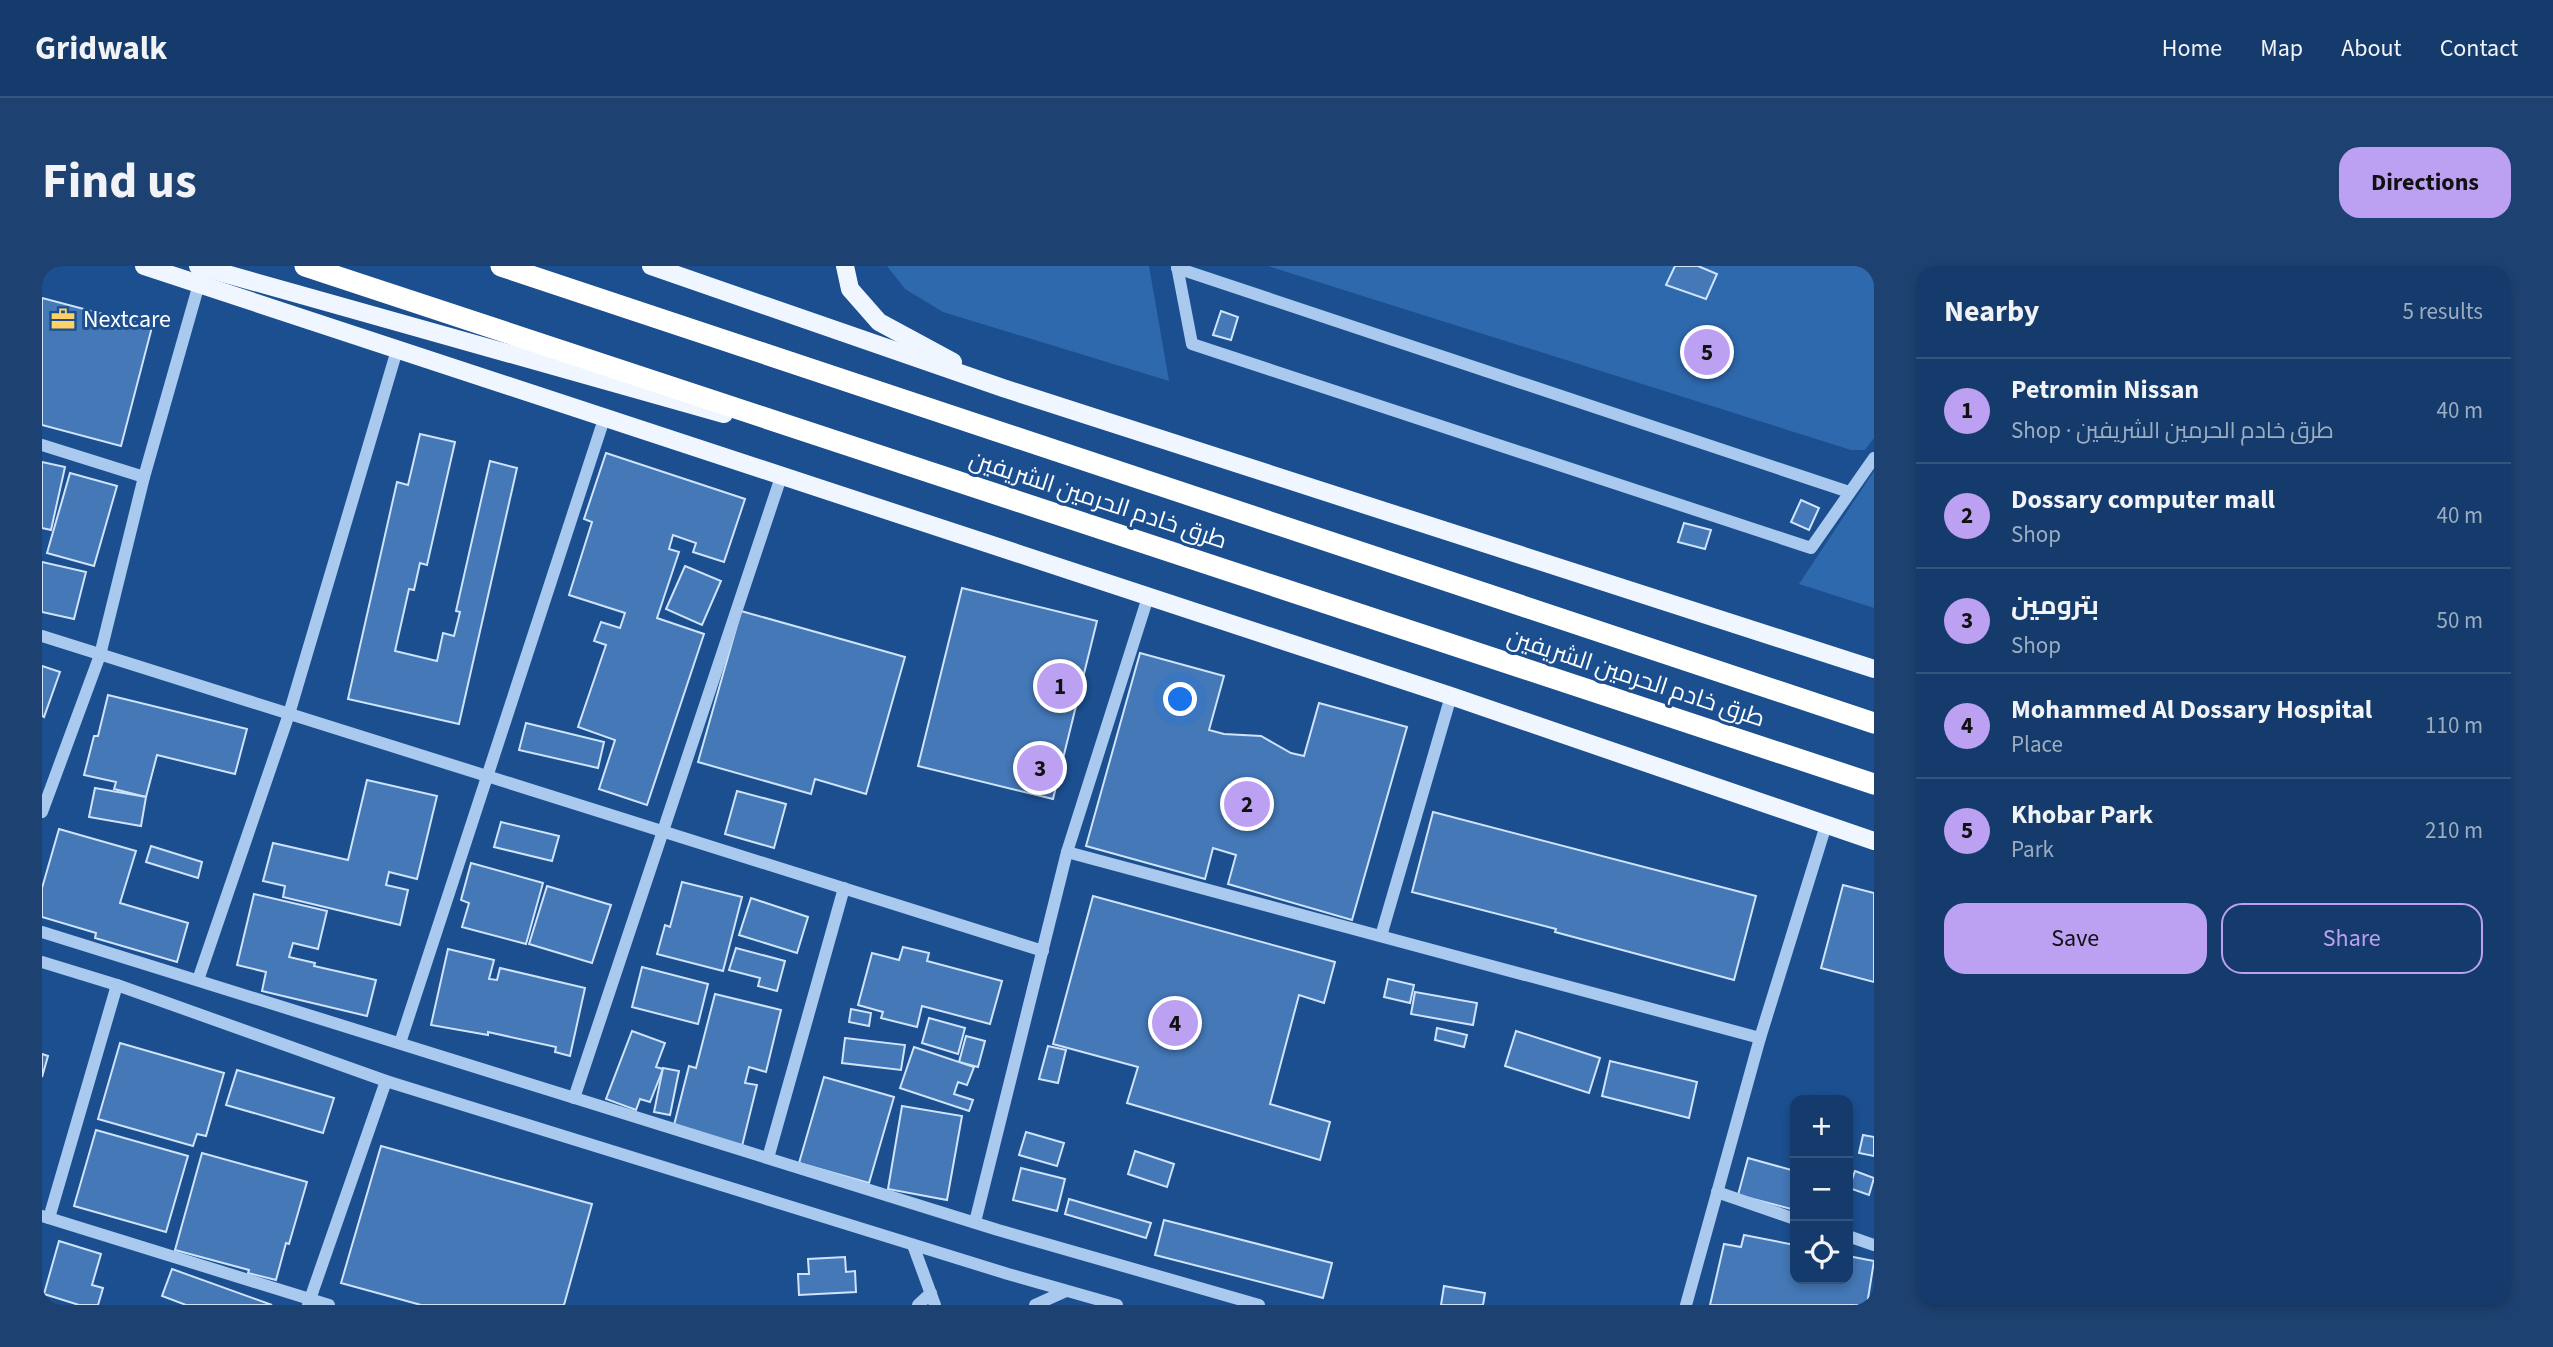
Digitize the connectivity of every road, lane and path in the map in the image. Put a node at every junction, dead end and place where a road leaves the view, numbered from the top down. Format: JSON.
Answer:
{"nodes":[{"id":1,"x":144,"y":266,"type":"edge"},
{"id":2,"x":305,"y":266,"type":"edge"},
{"id":3,"x":501,"y":266,"type":"edge"},
{"id":4,"x":651,"y":266,"type":"edge"},
{"id":5,"x":845,"y":266,"type":"edge"},
{"id":6,"x":1177,"y":267,"type":"edge"},
{"id":7,"x":199,"y":275,"type":"edge"},
{"id":8,"x":397,"y":350,"type":"junction"},
{"id":9,"x":1003,"y":388,"type":"junction"},
{"id":10,"x":604,"y":419,"type":"junction"},
{"id":11,"x":42,"y":445,"type":"edge"},
{"id":12,"x":1874,"y":458,"type":"edge"},
{"id":13,"x":923,"y":471,"type":"junction"},
{"id":14,"x":144,"y":477,"type":"junction"},
{"id":15,"x":781,"y":477,"type":"junction"},
{"id":16,"x":1849,"y":492,"type":"junction"},
{"id":17,"x":1148,"y":597,"type":"junction"},
{"id":18,"x":42,"y":636,"type":"edge"},
{"id":19,"x":100,"y":655,"type":"junction"},
{"id":20,"x":1874,"y":669,"type":"edge"},
{"id":21,"x":1451,"y":696,"type":"junction"},
{"id":22,"x":289,"y":714,"type":"junction"},
{"id":23,"x":1874,"y":723,"type":"edge"},
{"id":24,"x":487,"y":776,"type":"junction"},
{"id":25,"x":1874,"y":784,"type":"edge"},
{"id":26,"x":42,"y":812,"type":"edge"},
{"id":27,"x":1826,"y":825,"type":"junction"},
{"id":28,"x":662,"y":831,"type":"junction"},
{"id":29,"x":1874,"y":833,"type":"edge"},
{"id":30,"x":1874,"y":841,"type":"edge"},
{"id":31,"x":1067,"y":852,"type":"junction"},
{"id":32,"x":844,"y":888,"type":"junction"},
{"id":33,"x":42,"y":932,"type":"edge"},
{"id":34,"x":1381,"y":936,"type":"junction"},
{"id":35,"x":1043,"y":951,"type":"junction"},
{"id":36,"x":42,"y":962,"type":"edge"},
{"id":37,"x":198,"y":981,"type":"junction"},
{"id":38,"x":117,"y":985,"type":"junction"},
{"id":39,"x":1760,"y":1038,"type":"junction"},
{"id":40,"x":400,"y":1043,"type":"junction"},
{"id":41,"x":386,"y":1081,"type":"junction"},
{"id":42,"x":575,"y":1098,"type":"junction"},
{"id":43,"x":768,"y":1158,"type":"junction"},
{"id":44,"x":1717,"y":1192,"type":"junction"},
{"id":45,"x":46,"y":1217,"type":"edge"},
{"id":46,"x":1790,"y":1217,"type":"edge"},
{"id":47,"x":975,"y":1222,"type":"junction"},
{"id":48,"x":1853,"y":1238,"type":"edge"},
{"id":49,"x":913,"y":1245,"type":"junction"},
{"id":50,"x":1874,"y":1245,"type":"edge"},
{"id":51,"x":1066,"y":1291,"type":"junction"},
{"id":52,"x":933,"y":1299,"type":"edge"},
{"id":53,"x":309,"y":1302,"type":"edge"},
{"id":54,"x":329,"y":1305,"type":"edge"},
{"id":55,"x":918,"y":1305,"type":"edge"},
{"id":56,"x":1035,"y":1305,"type":"edge"},
{"id":57,"x":1117,"y":1305,"type":"edge"},
{"id":58,"x":1259,"y":1305,"type":"edge"},
{"id":59,"x":1686,"y":1305,"type":"edge"}],
"edges":[{"from":1,"to":7,"type":"main road"},
{"from":2,"to":13,"type":"highway","name":"طرق خادم الحرمين الشريفين"},
{"from":3,"to":23,"type":"highway","name":"طرق خادم الحرمين الشريفين"},
{"from":4,"to":9,"type":"main road"},
{"from":5,"to":9,"type":"main road"},
{"from":6,"to":16,"type":"street"},
{"from":6,"to":16,"type":"street"},
{"from":7,"to":8,"type":"main road"},
{"from":7,"to":13,"type":"main road"},
{"from":7,"to":14,"type":"street"},
{"from":8,"to":10,"type":"main road"},
{"from":8,"to":22,"type":"street"},
{"from":9,"to":20,"type":"main road"},
{"from":10,"to":15,"type":"main road"},
{"from":10,"to":24,"type":"street"},
{"from":11,"to":14,"type":"street"},
{"from":12,"to":16,"type":"street"},
{"from":13,"to":25,"type":"highway","name":"طرق خادم الحرمين الشريفين"},
{"from":14,"to":19,"type":"street"},
{"from":15,"to":17,"type":"main road"},
{"from":15,"to":28,"type":"street"},
{"from":17,"to":21,"type":"main road"},
{"from":17,"to":31,"type":"street"},
{"from":18,"to":19,"type":"street"},
{"from":19,"to":22,"type":"street"},
{"from":19,"to":26,"type":"street"},
{"from":21,"to":27,"type":"main road"},
{"from":21,"to":34,"type":"street"},
{"from":22,"to":24,"type":"street"},
{"from":22,"to":37,"type":"street"},
{"from":24,"to":28,"type":"street"},
{"from":24,"to":40,"type":"street"},
{"from":27,"to":29,"type":"main road"},
{"from":27,"to":30,"type":"main road"},
{"from":27,"to":39,"type":"street"},
{"from":28,"to":32,"type":"street"},
{"from":28,"to":42,"type":"street"},
{"from":31,"to":34,"type":"street"},
{"from":31,"to":35,"type":"street"},
{"from":32,"to":35,"type":"street"},
{"from":32,"to":43,"type":"street"},
{"from":33,"to":37,"type":"street"},
{"from":34,"to":39,"type":"street"},
{"from":35,"to":47,"type":"street"},
{"from":36,"to":38,"type":"street"},
{"from":37,"to":40,"type":"street"},
{"from":38,"to":41,"type":"street"},
{"from":38,"to":45,"type":"street"},
{"from":39,"to":44,"type":"street"},
{"from":40,"to":42,"type":"street"},
{"from":41,"to":49,"type":"street"},
{"from":41,"to":53,"type":"street"},
{"from":42,"to":43,"type":"street"},
{"from":43,"to":47,"type":"street"},
{"from":44,"to":46,"type":"street"},
{"from":44,"to":59,"type":"street"},
{"from":45,"to":53,"type":"street"},
{"from":47,"to":58,"type":"street"},
{"from":48,"to":50,"type":"street"},
{"from":49,"to":51,"type":"street"},
{"from":49,"to":52,"type":"street"},
{"from":51,"to":56,"type":"street"},
{"from":51,"to":57,"type":"street"},
{"from":52,"to":55,"type":"street"},
{"from":53,"to":54,"type":"street"}]}
